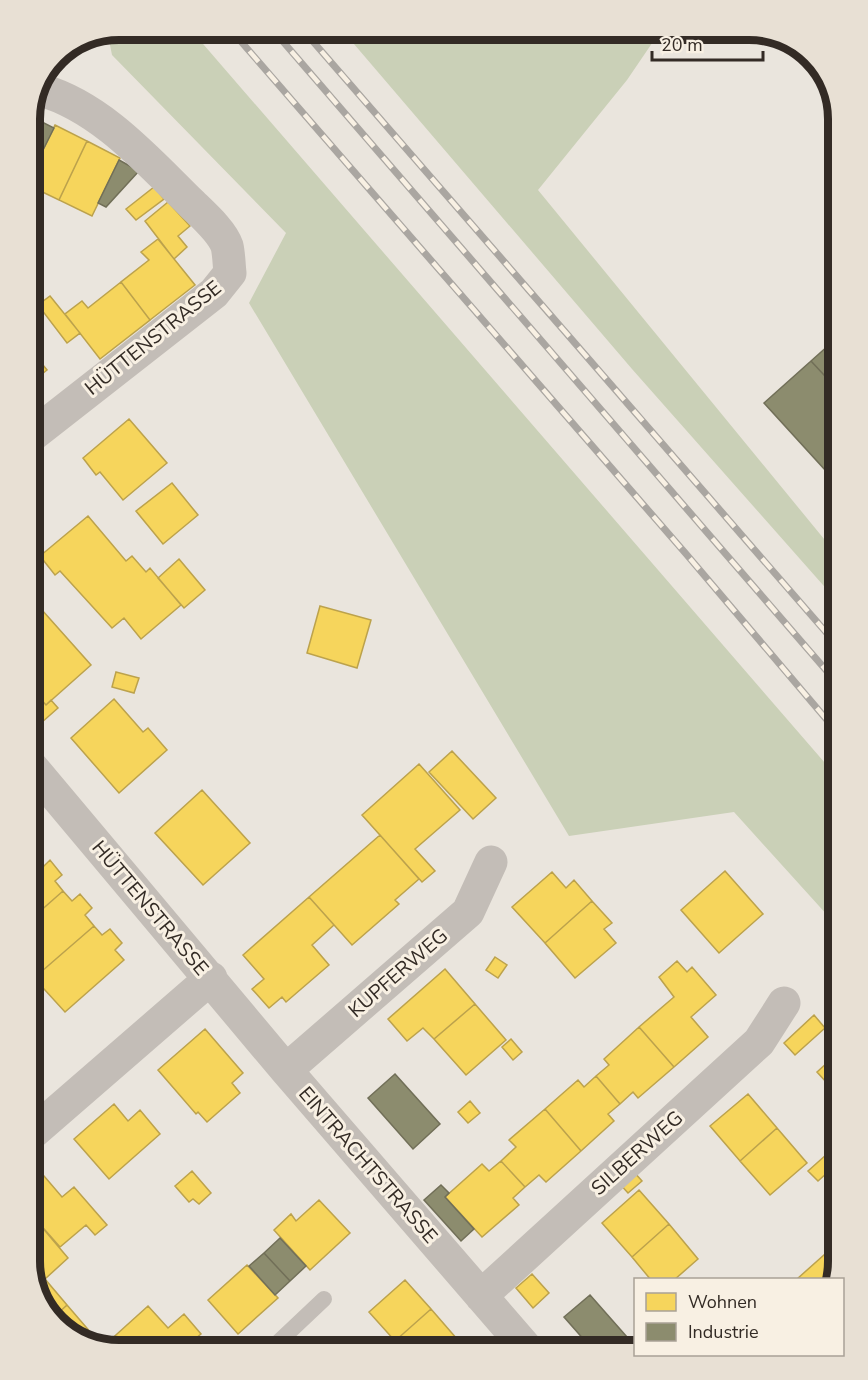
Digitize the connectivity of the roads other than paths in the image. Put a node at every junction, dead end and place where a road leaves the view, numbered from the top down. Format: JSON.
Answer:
{"nodes":[{"id":1,"x":45,"y":91,"type":"edge"},
{"id":2,"x":41,"y":428,"type":"edge"},
{"id":3,"x":41,"y":778,"type":"edge"},
{"id":4,"x":490,"y":862,"type":"dead end"},
{"id":5,"x":211,"y":978,"type":"junction"},
{"id":6,"x":784,"y":1003,"type":"dead end"},
{"id":7,"x":286,"y":1070,"type":"junction"},
{"id":8,"x":41,"y":1125,"type":"edge"},
{"id":9,"x":481,"y":1296,"type":"junction"},
{"id":10,"x":324,"y":1299,"type":"dead end"},
{"id":11,"x":281,"y":1339,"type":"edge"},
{"id":12,"x":519,"y":1340,"type":"edge"}],
"edges":[{"from":1,"to":2,"type":"street","name":"HÜTTENSTRASSE"},
{"from":3,"to":5,"type":"street","name":"HÜTTENSTRASSE"},
{"from":4,"to":7,"type":"street","name":"KUPFERWEG"},
{"from":5,"to":7,"type":"street","name":"EINTRACHTSTRASSE"},
{"from":5,"to":8,"type":"street","name":"HÜTTENSTRASSE"},
{"from":6,"to":9,"type":"street","name":"SILBERWEG"},
{"from":7,"to":9,"type":"street","name":"EINTRACHTSTRASSE"},
{"from":9,"to":12,"type":"street","name":"EINTRACHTSTRASSE"},
{"from":10,"to":11,"type":"lane"}]}
